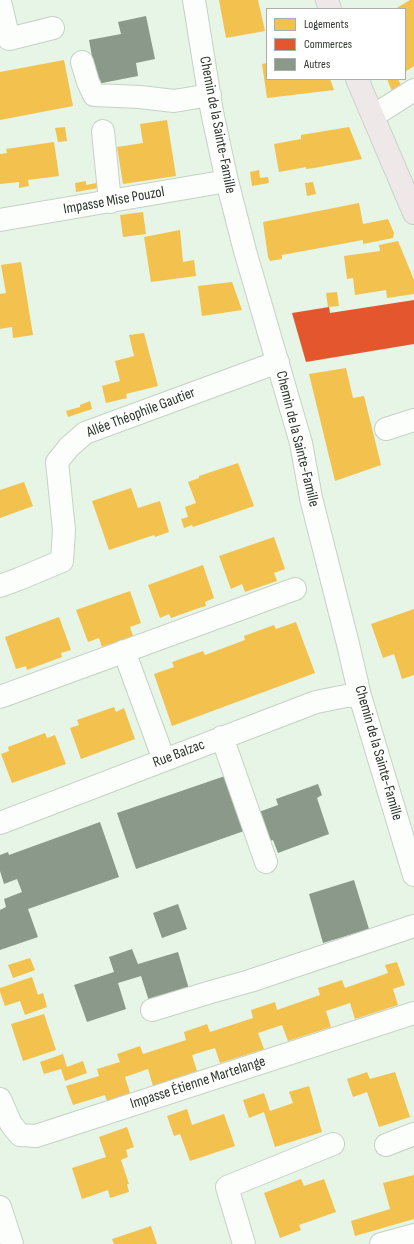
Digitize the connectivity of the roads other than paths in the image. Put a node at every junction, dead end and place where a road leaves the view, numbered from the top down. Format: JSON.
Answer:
{"nodes":[{"id":1,"x":194,"y":0,"type":"edge"},
{"id":2,"x":0,"y":2,"type":"edge"},
{"id":3,"x":53,"y":28,"type":"dead end"},
{"id":4,"x":82,"y":62,"type":"dead end"},
{"id":5,"x":357,"y":80,"type":"edge"},
{"id":6,"x":414,"y":90,"type":"edge"},
{"id":7,"x":210,"y":95,"type":"junction"},
{"id":8,"x":372,"y":116,"type":"junction"},
{"id":9,"x":103,"y":131,"type":"dead end"},
{"id":10,"x":227,"y":181,"type":"junction"},
{"id":11,"x":110,"y":202,"type":"junction"},
{"id":12,"x":412,"y":204,"type":"edge"},
{"id":13,"x":0,"y":220,"type":"edge"},
{"id":14,"x":278,"y":362,"type":"junction"},
{"id":15,"x":414,"y":420,"type":"edge"},
{"id":16,"x":386,"y":429,"type":"dead end"},
{"id":17,"x":0,"y":586,"type":"edge"},
{"id":18,"x":295,"y":589,"type":"dead end"},
{"id":19,"x":124,"y":651,"type":"junction"},
{"id":20,"x":360,"y":696,"type":"junction"},
{"id":21,"x":0,"y":697,"type":"edge"},
{"id":22,"x":222,"y":737,"type":"junction"},
{"id":23,"x":164,"y":760,"type":"junction"},
{"id":24,"x":0,"y":823,"type":"edge"},
{"id":25,"x":266,"y":862,"type":"dead end"},
{"id":26,"x":414,"y":875,"type":"edge"},
{"id":27,"x":414,"y":926,"type":"edge"},
{"id":28,"x":152,"y":1010,"type":"dead end"},
{"id":29,"x":414,"y":1013,"type":"edge"},
{"id":30,"x":0,"y":1099,"type":"edge"},
{"id":31,"x":414,"y":1134,"type":"edge"},
{"id":32,"x":333,"y":1144,"type":"dead end"},
{"id":33,"x":386,"y":1145,"type":"dead end"},
{"id":34,"x":0,"y":1207,"type":"edge"},
{"id":35,"x":414,"y":1235,"type":"edge"},
{"id":36,"x":12,"y":1244,"type":"edge"},
{"id":37,"x":244,"y":1244,"type":"edge"},
{"id":38,"x":381,"y":1244,"type":"edge"}],
"edges":[{"from":1,"to":7,"type":"street","name":"Chemin de la Sainte-Famille"},
{"from":2,"to":3,"type":"street"},
{"from":4,"to":7,"type":"street"},
{"from":5,"to":8,"type":"main road"},
{"from":6,"to":8,"type":"street"},
{"from":7,"to":10,"type":"street","name":"Chemin de la Sainte-Famille"},
{"from":8,"to":12,"type":"main road"},
{"from":9,"to":11,"type":"street"},
{"from":10,"to":11,"type":"street","name":"Impasse Mise Pouzol"},
{"from":10,"to":14,"type":"street","name":"Chemin de la Sainte-Famille"},
{"from":11,"to":13,"type":"street","name":"Impasse Mise Pouzol"},
{"from":14,"to":17,"type":"street","name":"Allée Théophile Gautier"},
{"from":14,"to":20,"type":"street","name":"Chemin de la Sainte-Famille"},
{"from":15,"to":16,"type":"street"},
{"from":18,"to":19,"type":"street"},
{"from":19,"to":21,"type":"street"},
{"from":19,"to":23,"type":"street"},
{"from":20,"to":22,"type":"street","name":"Rue Balzac"},
{"from":20,"to":26,"type":"street","name":"Chemin de la Sainte-Famille"},
{"from":22,"to":23,"type":"street","name":"Rue Balzac"},
{"from":22,"to":25,"type":"street"},
{"from":23,"to":24,"type":"street","name":"Rue Balzac"},
{"from":27,"to":28,"type":"street"},
{"from":29,"to":30,"type":"street","name":"Impasse Étienne Martelange"},
{"from":31,"to":33,"type":"street"},
{"from":32,"to":37,"type":"street"},
{"from":34,"to":36,"type":"street"},
{"from":35,"to":38,"type":"street"}]}
